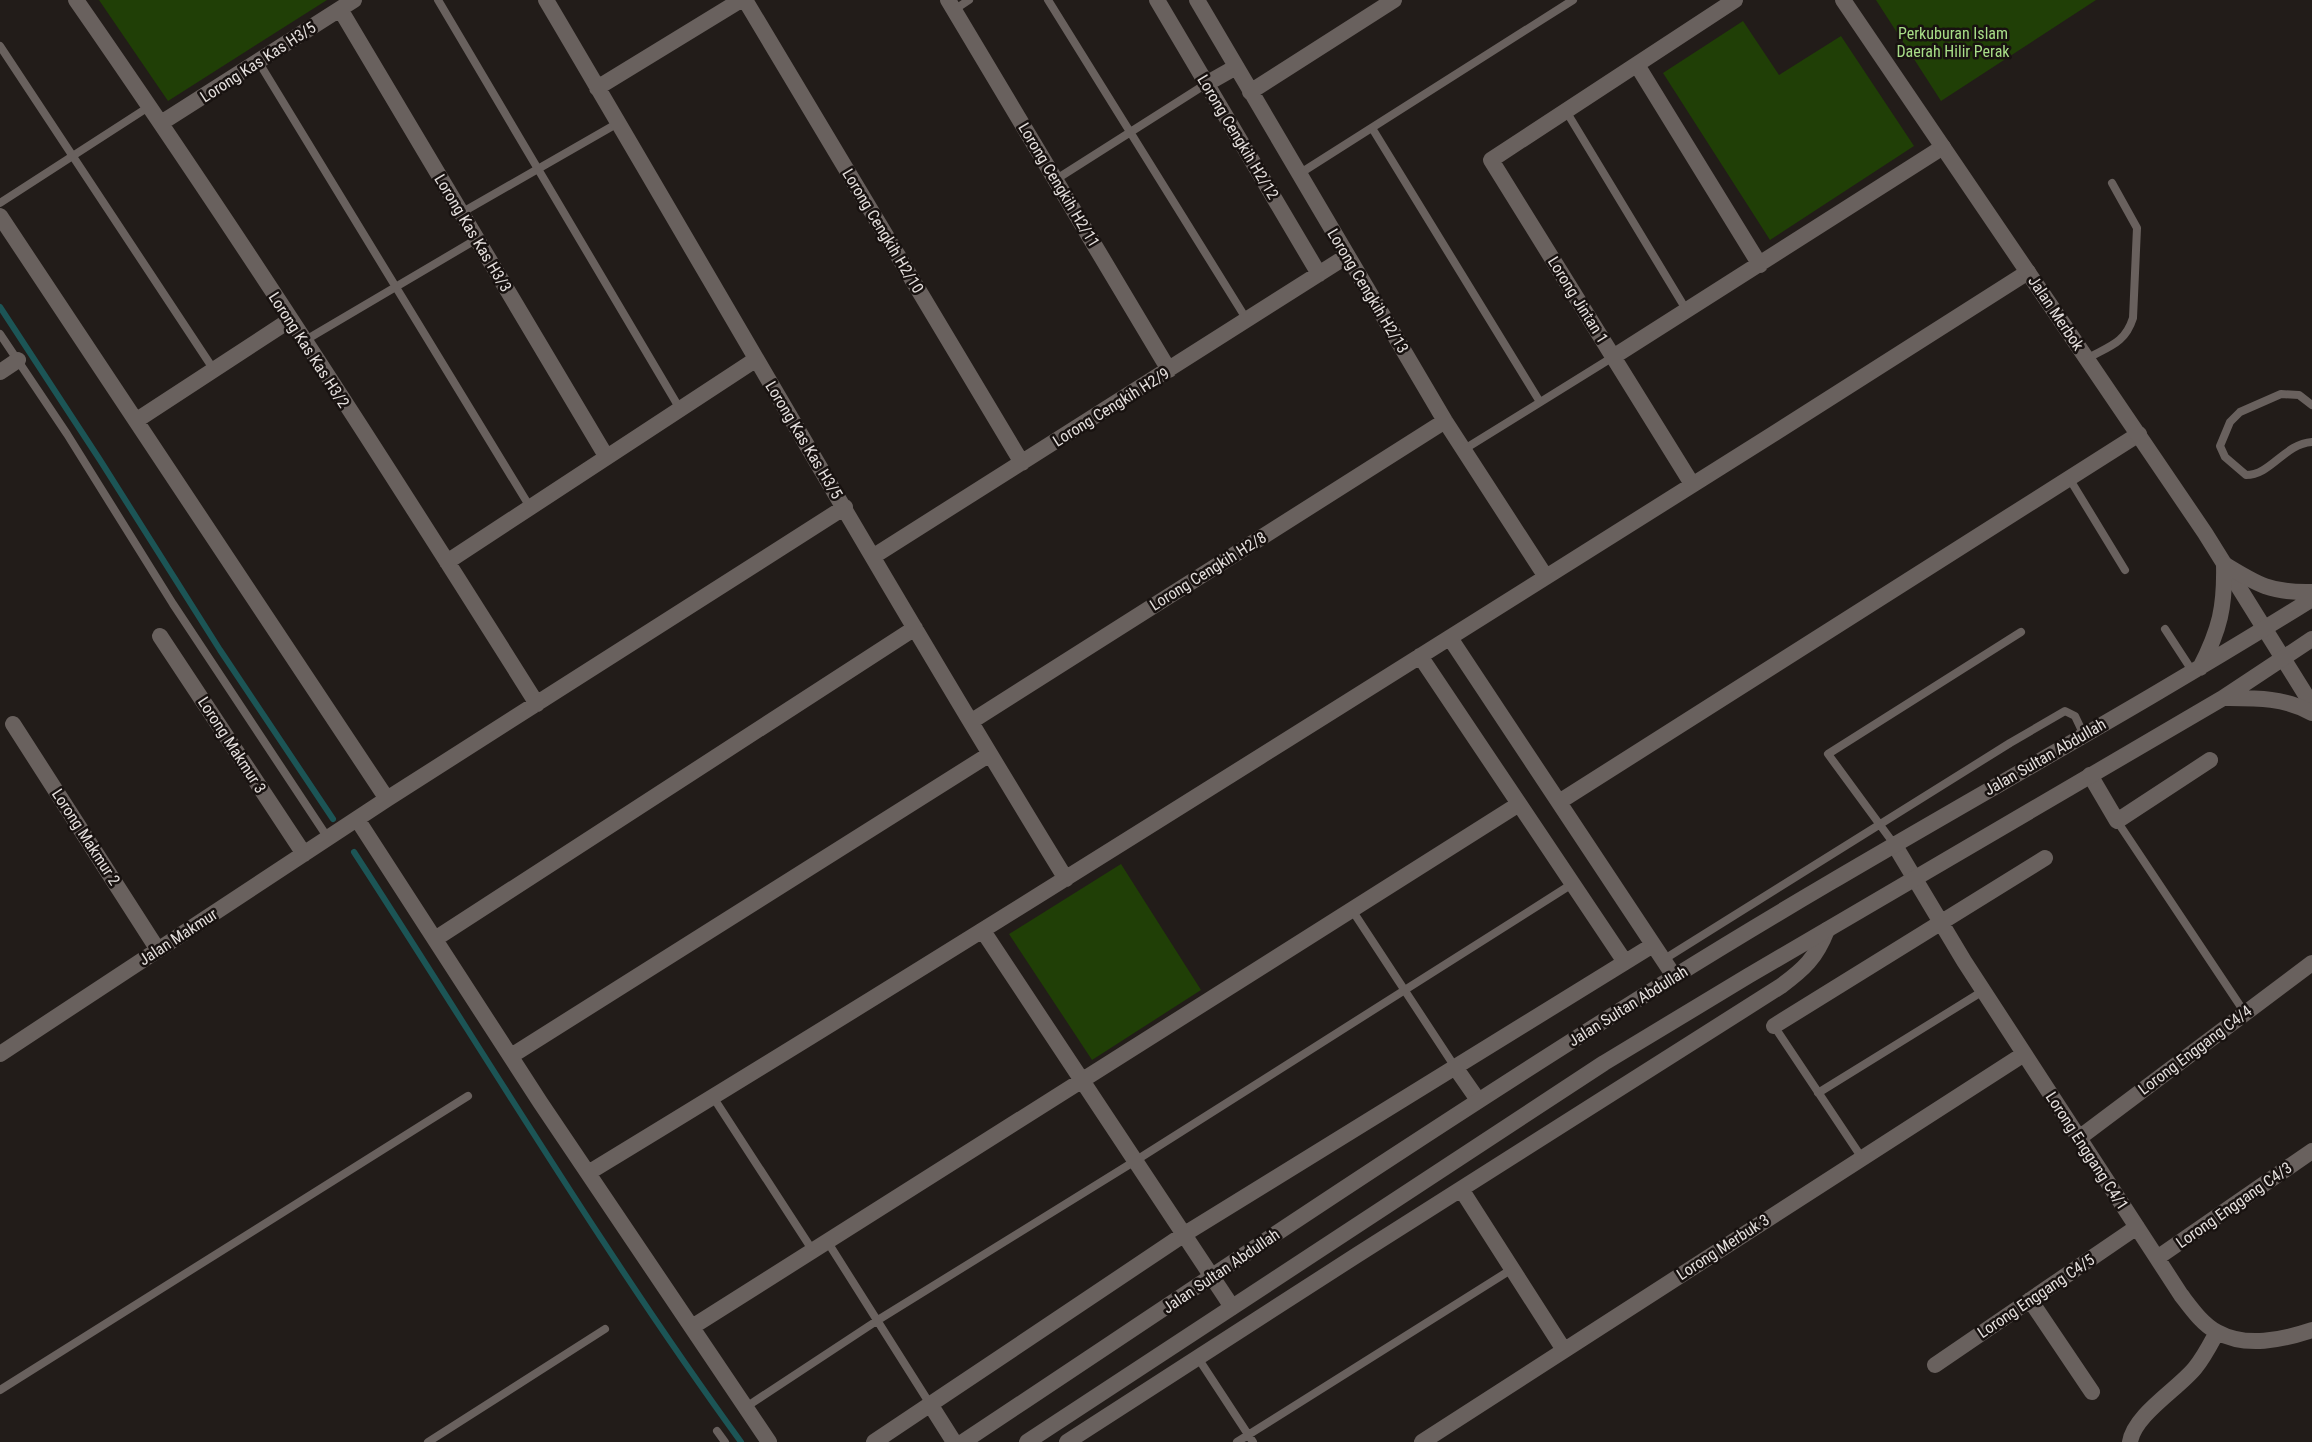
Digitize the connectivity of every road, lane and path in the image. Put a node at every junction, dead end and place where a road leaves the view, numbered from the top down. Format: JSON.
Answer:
{"nodes":[{"id":1,"x":76,"y":0,"type":"edge"},
{"id":2,"x":354,"y":0,"type":"edge"},
{"id":3,"x":438,"y":0,"type":"edge"},
{"id":4,"x":546,"y":0,"type":"edge"},
{"id":5,"x":743,"y":0,"type":"edge"},
{"id":6,"x":969,"y":0,"type":"edge"},
{"id":7,"x":1048,"y":0,"type":"edge"},
{"id":8,"x":1157,"y":0,"type":"edge"},
{"id":9,"x":1197,"y":0,"type":"edge"},
{"id":10,"x":1394,"y":0,"type":"edge"},
{"id":11,"x":1573,"y":0,"type":"edge"},
{"id":12,"x":1735,"y":0,"type":"edge"},
{"id":13,"x":1843,"y":0,"type":"edge"},
{"id":14,"x":951,"y":5,"type":"edge"},
{"id":15,"x":340,"y":9,"type":"junction"},
{"id":16,"x":0,"y":46,"type":"edge"},
{"id":17,"x":258,"y":62,"type":"junction"},
{"id":18,"x":1637,"y":65,"type":"junction"},
{"id":19,"x":1236,"y":67,"type":"junction"},
{"id":20,"x":1206,"y":84,"type":"junction"},
{"id":21,"x":597,"y":88,"type":"junction"},
{"id":22,"x":1250,"y":92,"type":"junction"},
{"id":23,"x":150,"y":106,"type":"junction"},
{"id":24,"x":1566,"y":111,"type":"junction"},
{"id":25,"x":161,"y":123,"type":"junction"},
{"id":26,"x":618,"y":123,"type":"junction"},
{"id":27,"x":1372,"y":128,"type":"junction"},
{"id":28,"x":1130,"y":132,"type":"junction"},
{"id":29,"x":1943,"y":147,"type":"junction"},
{"id":30,"x":73,"y":156,"type":"junction"},
{"id":31,"x":539,"y":168,"type":"junction"},
{"id":32,"x":1299,"y":174,"type":"junction"},
{"id":33,"x":1055,"y":180,"type":"junction"},
{"id":34,"x":2112,"y":183,"type":"dead end"},
{"id":35,"x":0,"y":203,"type":"edge"},
{"id":36,"x":461,"y":213,"type":"junction"},
{"id":37,"x":0,"y":216,"type":"edge"},
{"id":38,"x":477,"y":239,"type":"junction"},
{"id":39,"x":1347,"y":256,"type":"junction"},
{"id":40,"x":1760,"y":265,"type":"junction"},
{"id":41,"x":2028,"y":272,"type":"junction"},
{"id":42,"x":1319,"y":273,"type":"junction"},
{"id":43,"x":396,"y":287,"type":"junction"},
{"id":44,"x":1687,"y":311,"type":"junction"},
{"id":45,"x":290,"y":320,"type":"junction"},
{"id":46,"x":1247,"y":320,"type":"junction"},
{"id":47,"x":0,"y":334,"type":"edge"},
{"id":48,"x":303,"y":342,"type":"junction"},
{"id":49,"x":1613,"y":357,"type":"junction"},
{"id":50,"x":2088,"y":358,"type":"junction"},
{"id":51,"x":18,"y":360,"type":"junction"},
{"id":52,"x":756,"y":360,"type":"junction"},
{"id":53,"x":214,"y":370,"type":"junction"},
{"id":54,"x":1170,"y":370,"type":"junction"},
{"id":55,"x":0,"y":372,"type":"edge"},
{"id":56,"x":1540,"y":402,"type":"junction"},
{"id":57,"x":2312,"y":405,"type":"edge"},
{"id":58,"x":680,"y":408,"type":"junction"},
{"id":59,"x":137,"y":420,"type":"junction"},
{"id":60,"x":1445,"y":421,"type":"junction"},
{"id":61,"x":2139,"y":434,"type":"junction"},
{"id":62,"x":2312,"y":442,"type":"edge"},
{"id":63,"x":1463,"y":450,"type":"junction"},
{"id":64,"x":606,"y":456,"type":"junction"},
{"id":65,"x":1022,"y":463,"type":"junction"},
{"id":66,"x":2069,"y":478,"type":"junction"},
{"id":67,"x":1692,"y":484,"type":"junction"},
{"id":68,"x":530,"y":507,"type":"junction"},
{"id":69,"x":845,"y":507,"type":"junction"},
{"id":70,"x":874,"y":556,"type":"junction"},
{"id":71,"x":447,"y":562,"type":"junction"},
{"id":72,"x":2224,"y":564,"type":"junction"},
{"id":73,"x":2125,"y":570,"type":"dead end"},
{"id":74,"x":1546,"y":577,"type":"junction"},
{"id":75,"x":2312,"y":592,"type":"edge"},
{"id":76,"x":2312,"y":599,"type":"edge"},
{"id":77,"x":915,"y":628,"type":"junction"},
{"id":78,"x":2165,"y":629,"type":"dead end"},
{"id":79,"x":2264,"y":629,"type":"junction"},
{"id":80,"x":2020,"y":632,"type":"dead end"},
{"id":81,"x":160,"y":636,"type":"dead end"},
{"id":82,"x":1449,"y":638,"type":"junction"},
{"id":83,"x":2312,"y":639,"type":"edge"},
{"id":84,"x":1420,"y":656,"type":"junction"},
{"id":85,"x":2283,"y":658,"type":"junction"},
{"id":86,"x":2196,"y":670,"type":"junction"},
{"id":87,"x":2223,"y":698,"type":"junction"},
{"id":88,"x":537,"y":704,"type":"junction"},
{"id":89,"x":2312,"y":705,"type":"edge"},
{"id":90,"x":2312,"y":712,"type":"edge"},
{"id":91,"x":972,"y":721,"type":"junction"},
{"id":92,"x":13,"y":724,"type":"dead end"},
{"id":93,"x":2084,"y":735,"type":"junction"},
{"id":94,"x":990,"y":754,"type":"junction"},
{"id":95,"x":2210,"y":760,"type":"dead end"},
{"id":96,"x":2090,"y":775,"type":"junction"},
{"id":97,"x":387,"y":799,"type":"junction"},
{"id":98,"x":1559,"y":802,"type":"junction"},
{"id":99,"x":1519,"y":804,"type":"junction"},
{"id":100,"x":357,"y":819,"type":"junction"},
{"id":101,"x":2117,"y":821,"type":"junction"},
{"id":102,"x":1880,"y":825,"type":"junction"},
{"id":103,"x":328,"y":838,"type":"junction"},
{"id":104,"x":1894,"y":844,"type":"junction"},
{"id":105,"x":303,"y":854,"type":"junction"},
{"id":106,"x":2045,"y":858,"type":"dead end"},
{"id":107,"x":1066,"y":879,"type":"junction"},
{"id":108,"x":1915,"y":879,"type":"junction"},
{"id":109,"x":1572,"y":884,"type":"junction"},
{"id":110,"x":1352,"y":910,"type":"junction"},
{"id":111,"x":1941,"y":922,"type":"junction"},
{"id":112,"x":1827,"y":930,"type":"junction"},
{"id":113,"x":983,"y":931,"type":"junction"},
{"id":114,"x":435,"y":939,"type":"junction"},
{"id":115,"x":1653,"y":945,"type":"junction"},
{"id":116,"x":158,"y":950,"type":"junction"},
{"id":117,"x":1663,"y":960,"type":"junction"},
{"id":118,"x":1625,"y":962,"type":"junction"},
{"id":119,"x":2312,"y":963,"type":"edge"},
{"id":120,"x":1674,"y":976,"type":"junction"},
{"id":121,"x":1404,"y":989,"type":"junction"},
{"id":122,"x":1983,"y":991,"type":"junction"},
{"id":123,"x":2245,"y":1013,"type":"junction"},
{"id":124,"x":1774,"y":1026,"type":"joint"},
{"id":125,"x":0,"y":1054,"type":"edge"},
{"id":126,"x":2025,"y":1054,"type":"junction"},
{"id":127,"x":511,"y":1056,"type":"junction"},
{"id":128,"x":1455,"y":1067,"type":"junction"},
{"id":129,"x":1082,"y":1082,"type":"junction"},
{"id":130,"x":1818,"y":1093,"type":"junction"},
{"id":131,"x":468,"y":1096,"type":"dead end"},
{"id":132,"x":713,"y":1097,"type":"junction"},
{"id":133,"x":1478,"y":1100,"type":"junction"},
{"id":134,"x":2079,"y":1138,"type":"junction"},
{"id":135,"x":2312,"y":1151,"type":"edge"},
{"id":136,"x":1862,"y":1158,"type":"junction"},
{"id":137,"x":1135,"y":1161,"type":"junction"},
{"id":138,"x":588,"y":1173,"type":"junction"},
{"id":139,"x":1461,"y":1189,"type":"junction"},
{"id":140,"x":2136,"y":1227,"type":"junction"},
{"id":141,"x":1183,"y":1235,"type":"junction"},
{"id":142,"x":820,"y":1246,"type":"junction"},
{"id":143,"x":2157,"y":1258,"type":"junction"},
{"id":144,"x":1512,"y":1269,"type":"junction"},
{"id":145,"x":1211,"y":1278,"type":"junction"},
{"id":146,"x":2030,"y":1300,"type":"junction"},
{"id":147,"x":1232,"y":1307,"type":"junction"},
{"id":148,"x":878,"y":1320,"type":"junction"},
{"id":149,"x":692,"y":1327,"type":"junction"},
{"id":150,"x":605,"y":1329,"type":"dead end"},
{"id":151,"x":2312,"y":1330,"type":"edge"},
{"id":152,"x":2217,"y":1332,"type":"junction"},
{"id":153,"x":1564,"y":1350,"type":"junction"},
{"id":154,"x":1198,"y":1358,"type":"junction"},
{"id":155,"x":1935,"y":1365,"type":"dead end"},
{"id":156,"x":0,"y":1390,"type":"edge"},
{"id":157,"x":2092,"y":1392,"type":"dead end"},
{"id":158,"x":930,"y":1404,"type":"junction"},
{"id":159,"x":746,"y":1407,"type":"junction"},
{"id":160,"x":717,"y":1431,"type":"dead end"},
{"id":161,"x":1251,"y":1439,"type":"edge"},
{"id":162,"x":428,"y":1442,"type":"edge"},
{"id":163,"x":725,"y":1442,"type":"edge"},
{"id":164,"x":770,"y":1442,"type":"edge"},
{"id":165,"x":874,"y":1442,"type":"edge"},
{"id":166,"x":954,"y":1442,"type":"edge"},
{"id":167,"x":963,"y":1442,"type":"edge"},
{"id":168,"x":1027,"y":1442,"type":"edge"},
{"id":169,"x":1067,"y":1442,"type":"edge"},
{"id":170,"x":1238,"y":1442,"type":"edge"},
{"id":171,"x":1422,"y":1442,"type":"edge"},
{"id":172,"x":2130,"y":1442,"type":"edge"}],
"edges":[{"from":1,"to":23,"type":"street","name":"Lorong Kas Kas H3/2"},
{"from":2,"to":15,"type":"street","name":"Lorong Kas Kas H3/5"},
{"from":3,"to":31,"type":"lane"},
{"from":4,"to":21,"type":"street","name":"Lorong Kas Kas H3/5"},
{"from":5,"to":21,"type":"street"},
{"from":5,"to":65,"type":"street","name":"Lorong Cengkih H2/10"},
{"from":6,"to":14,"type":"lane"},
{"from":7,"to":28,"type":"lane"},
{"from":8,"to":20,"type":"street","name":"Lorong Cengkih H2/12"},
{"from":9,"to":19,"type":"street","name":"Lorong Cengkih H2/13"},
{"from":10,"to":22,"type":"street"},
{"from":11,"to":27,"type":"lane"},
{"from":12,"to":18,"type":"street","name":"Lorong Jintan 1"},
{"from":13,"to":29,"type":"street","name":"Jalan Merbok"},
{"from":14,"to":33,"type":"street","name":"Lorong Cengkih H2/11"},
{"from":15,"to":17,"type":"street","name":"Lorong Kas Kas H3/5"},
{"from":15,"to":36,"type":"street","name":"Lorong Kas Kas H3/3"},
{"from":16,"to":30,"type":"lane"},
{"from":17,"to":25,"type":"street","name":"Lorong Kas Kas H3/5"},
{"from":17,"to":43,"type":"lane"},
{"from":18,"to":24,"type":"street","name":"Lorong Jintan 1"},
{"from":18,"to":40,"type":"street"},
{"from":19,"to":20,"type":"street"},
{"from":19,"to":22,"type":"street","name":"Lorong Cengkih H2/13"},
{"from":20,"to":28,"type":"lane"},
{"from":20,"to":42,"type":"street","name":"Lorong Cengkih H2/12"},
{"from":21,"to":26,"type":"street","name":"Lorong Kas Kas H3/5"},
{"from":22,"to":32,"type":"street","name":"Lorong Cengkih H2/13"},
{"from":23,"to":25,"type":"street","name":"Lorong Kas Kas H3/2"},
{"from":23,"to":30,"type":"lane"},
{"from":24,"to":44,"type":"lane"},
{"from":24,"to":49,"type":"street","name":"Lorong Jintan 1"},
{"from":25,"to":45,"type":"street","name":"Lorong Kas Kas H3/2"},
{"from":26,"to":31,"type":"lane"},
{"from":26,"to":52,"type":"street","name":"Lorong Kas Kas H3/5"},
{"from":27,"to":32,"type":"lane"},
{"from":27,"to":56,"type":"lane"},
{"from":28,"to":33,"type":"lane"},
{"from":28,"to":46,"type":"lane"},
{"from":29,"to":40,"type":"street","name":"Lorong Jintan 1"},
{"from":29,"to":41,"type":"street","name":"Jalan Merbok"},
{"from":30,"to":35,"type":"lane"},
{"from":30,"to":53,"type":"lane"},
{"from":31,"to":36,"type":"lane"},
{"from":31,"to":58,"type":"lane"},
{"from":32,"to":39,"type":"street","name":"Lorong Cengkih H2/13"},
{"from":33,"to":54,"type":"street","name":"Lorong Cengkih H2/11"},
{"from":34,"to":50,"type":"lane"},
{"from":36,"to":38,"type":"street","name":"Lorong Kas Kas H3/3"},
{"from":37,"to":59,"type":"street"},
{"from":38,"to":43,"type":"lane"},
{"from":38,"to":64,"type":"street","name":"Lorong Kas Kas H3/3"},
{"from":39,"to":42,"type":"street","name":"Lorong Cengkih H2/9"},
{"from":39,"to":60,"type":"street","name":"Lorong Cengkih H2/13"},
{"from":40,"to":44,"type":"street","name":"Lorong Jintan 1"},
{"from":41,"to":50,"type":"street","name":"Jalan Merbok"},
{"from":41,"to":67,"type":"street"},
{"from":42,"to":46,"type":"street","name":"Lorong Cengkih H2/9"},
{"from":43,"to":48,"type":"lane"},
{"from":43,"to":68,"type":"lane"},
{"from":44,"to":49,"type":"street","name":"Lorong Jintan 1"},
{"from":45,"to":48,"type":"street","name":"Lorong Kas Kas H3/2"},
{"from":45,"to":53,"type":"street"},
{"from":46,"to":54,"type":"street","name":"Lorong Cengkih H2/9"},
{"from":47,"to":51,"type":"lane"},
{"from":48,"to":71,"type":"street","name":"Lorong Kas Kas H3/2"},
{"from":49,"to":56,"type":"lane"},
{"from":49,"to":67,"type":"street"},
{"from":50,"to":61,"type":"street","name":"Jalan Merbok"},
{"from":51,"to":55,"type":"street"},
{"from":51,"to":103,"type":"lane"},
{"from":52,"to":58,"type":"street"},
{"from":52,"to":69,"type":"street","name":"Lorong Kas Kas H3/5"},
{"from":53,"to":59,"type":"street"},
{"from":54,"to":65,"type":"street","name":"Lorong Cengkih H2/9"},
{"from":56,"to":63,"type":"lane"},
{"from":57,"to":62,"type":"lane"},
{"from":58,"to":64,"type":"street"},
{"from":59,"to":97,"type":"street"},
{"from":60,"to":63,"type":"street","name":"Lorong Cengkih H2/13"},
{"from":60,"to":91,"type":"street","name":"Lorong Cengkih H2/8"},
{"from":61,"to":66,"type":"street"},
{"from":61,"to":72,"type":"street","name":"Jalan Merbok"},
{"from":63,"to":74,"type":"street","name":"Lorong Cengkih H2/13"},
{"from":64,"to":68,"type":"street"},
{"from":65,"to":70,"type":"street","name":"Lorong Cengkih H2/9"},
{"from":66,"to":73,"type":"lane"},
{"from":66,"to":98,"type":"street"},
{"from":67,"to":74,"type":"street"},
{"from":68,"to":71,"type":"street"},
{"from":69,"to":70,"type":"street","name":"Lorong Kas Kas H3/5"},
{"from":69,"to":88,"type":"street","name":"Jalan Makmur"},
{"from":70,"to":77,"type":"street","name":"Lorong Kas Kas H3/5"},
{"from":71,"to":88,"type":"street","name":"Lorong Kas Kas H3/2"},
{"from":72,"to":75,"type":"street"},
{"from":72,"to":79,"type":"street","name":"Jalan Merbok"},
{"from":72,"to":86,"type":"street"},
{"from":74,"to":82,"type":"street"},
{"from":76,"to":79,"type":"street","name":"Jalan Sultan Abdullah"},
{"from":77,"to":91,"type":"street","name":"Lorong Kas Kas H3/5"},
{"from":77,"to":114,"type":"street"},
{"from":78,"to":86,"type":"lane"},
{"from":79,"to":85,"type":"street","name":"Jalan Merbok"},
{"from":79,"to":86,"type":"street","name":"Jalan Sultan Abdullah"},
{"from":80,"to":102,"type":"lane"},
{"from":81,"to":105,"type":"street","name":"Lorong Makmur 3"},
{"from":82,"to":84,"type":"street"},
{"from":82,"to":98,"type":"street"},
{"from":83,"to":85,"type":"street"},
{"from":84,"to":99,"type":"street"},
{"from":84,"to":107,"type":"street"},
{"from":85,"to":87,"type":"street"},
{"from":85,"to":89,"type":"street","name":"Jalan Merbok"},
{"from":86,"to":93,"type":"street","name":"Jalan Sultan Abdullah"},
{"from":87,"to":90,"type":"street"},
{"from":87,"to":96,"type":"street"},
{"from":88,"to":97,"type":"street","name":"Jalan Makmur"},
{"from":91,"to":94,"type":"street","name":"Lorong Kas Kas H3/5"},
{"from":92,"to":116,"type":"street","name":"Lorong Makmur 2"},
{"from":93,"to":102,"type":"lane"},
{"from":93,"to":104,"type":"street","name":"Jalan Sultan Abdullah"},
{"from":94,"to":107,"type":"street","name":"Lorong Kas Kas H3/5"},
{"from":94,"to":127,"type":"street"},
{"from":95,"to":101,"type":"street"},
{"from":96,"to":101,"type":"street"},
{"from":96,"to":108,"type":"street"},
{"from":97,"to":100,"type":"street","name":"Jalan Makmur"},
{"from":98,"to":115,"type":"street"},
{"from":99,"to":109,"type":"street"},
{"from":99,"to":110,"type":"street"},
{"from":100,"to":103,"type":"street","name":"Jalan Makmur"},
{"from":100,"to":114,"type":"street"},
{"from":101,"to":123,"type":"lane"},
{"from":102,"to":104,"type":"lane"},
{"from":102,"to":117,"type":"lane"},
{"from":103,"to":105,"type":"street","name":"Jalan Makmur"},
{"from":104,"to":108,"type":"street","name":"Lorong Enggang C4/1"},
{"from":104,"to":120,"type":"street","name":"Jalan Sultan Abdullah"},
{"from":105,"to":116,"type":"street","name":"Jalan Makmur"},
{"from":106,"to":111,"type":"street"},
{"from":107,"to":113,"type":"street"},
{"from":108,"to":111,"type":"street","name":"Lorong Enggang C4/1"},
{"from":108,"to":112,"type":"street"},
{"from":109,"to":118,"type":"street"},
{"from":109,"to":121,"type":"lane"},
{"from":110,"to":121,"type":"lane"},
{"from":110,"to":129,"type":"street"},
{"from":111,"to":122,"type":"street","name":"Lorong Enggang C4/1"},
{"from":111,"to":124,"type":"street"},
{"from":112,"to":139,"type":"street"},
{"from":112,"to":147,"type":"street"},
{"from":113,"to":129,"type":"street"},
{"from":113,"to":132,"type":"street"},
{"from":114,"to":127,"type":"street"},
{"from":115,"to":117,"type":"street"},
{"from":115,"to":118,"type":"street"},
{"from":116,"to":125,"type":"street","name":"Jalan Makmur"},
{"from":117,"to":120,"type":"street"},
{"from":118,"to":128,"type":"street"},
{"from":119,"to":123,"type":"street","name":"Lorong Enggang C4/4"},
{"from":120,"to":133,"type":"street","name":"Jalan Sultan Abdullah"},
{"from":121,"to":128,"type":"lane"},
{"from":121,"to":137,"type":"lane"},
{"from":122,"to":126,"type":"street","name":"Lorong Enggang C4/1"},
{"from":122,"to":130,"type":"lane"},
{"from":123,"to":134,"type":"street","name":"Lorong Enggang C4/4"},
{"from":124,"to":130,"type":"lane"},
{"from":126,"to":134,"type":"street","name":"Lorong Enggang C4/1"},
{"from":126,"to":136,"type":"street","name":"Lorong Merbuk 3"},
{"from":127,"to":138,"type":"street"},
{"from":128,"to":133,"type":"street"},
{"from":128,"to":141,"type":"street"},
{"from":129,"to":137,"type":"street"},
{"from":129,"to":142,"type":"street"},
{"from":130,"to":136,"type":"lane"},
{"from":131,"to":156,"type":"lane"},
{"from":132,"to":138,"type":"street"},
{"from":132,"to":142,"type":"lane"},
{"from":133,"to":145,"type":"street","name":"Jalan Sultan Abdullah"},
{"from":134,"to":140,"type":"street","name":"Lorong Enggang C4/1"},
{"from":135,"to":143,"type":"street","name":"Lorong Enggang C4/3"},
{"from":136,"to":153,"type":"street","name":"Lorong Merbuk 3"},
{"from":137,"to":141,"type":"street"},
{"from":137,"to":148,"type":"lane"},
{"from":138,"to":149,"type":"street"},
{"from":139,"to":144,"type":"street"},
{"from":139,"to":154,"type":"street"},
{"from":140,"to":143,"type":"street","name":"Lorong Enggang C4/1"},
{"from":140,"to":146,"type":"street","name":"Lorong Enggang C4/5"},
{"from":141,"to":145,"type":"street"},
{"from":141,"to":158,"type":"street"},
{"from":142,"to":148,"type":"lane"},
{"from":142,"to":149,"type":"street"},
{"from":143,"to":152,"type":"street","name":"Lorong Enggang C4/1"},
{"from":144,"to":153,"type":"street"},
{"from":144,"to":161,"type":"lane"},
{"from":145,"to":147,"type":"street"},
{"from":145,"to":167,"type":"street","name":"Jalan Sultan Abdullah"},
{"from":146,"to":155,"type":"street","name":"Lorong Enggang C4/5"},
{"from":146,"to":157,"type":"street"},
{"from":147,"to":168,"type":"street"},
{"from":148,"to":158,"type":"lane"},
{"from":148,"to":159,"type":"lane"},
{"from":149,"to":159,"type":"street"},
{"from":150,"to":162,"type":"lane"},
{"from":151,"to":152,"type":"street","name":"Lorong Enggang C4/1"},
{"from":152,"to":172,"type":"street"},
{"from":153,"to":171,"type":"street","name":"Lorong Merbuk 3"},
{"from":154,"to":161,"type":"lane"},
{"from":154,"to":169,"type":"street"},
{"from":158,"to":165,"type":"street"},
{"from":158,"to":166,"type":"street"},
{"from":159,"to":164,"type":"street"},
{"from":160,"to":163,"type":"lane"},
{"from":161,"to":170,"type":"lane"}]}
